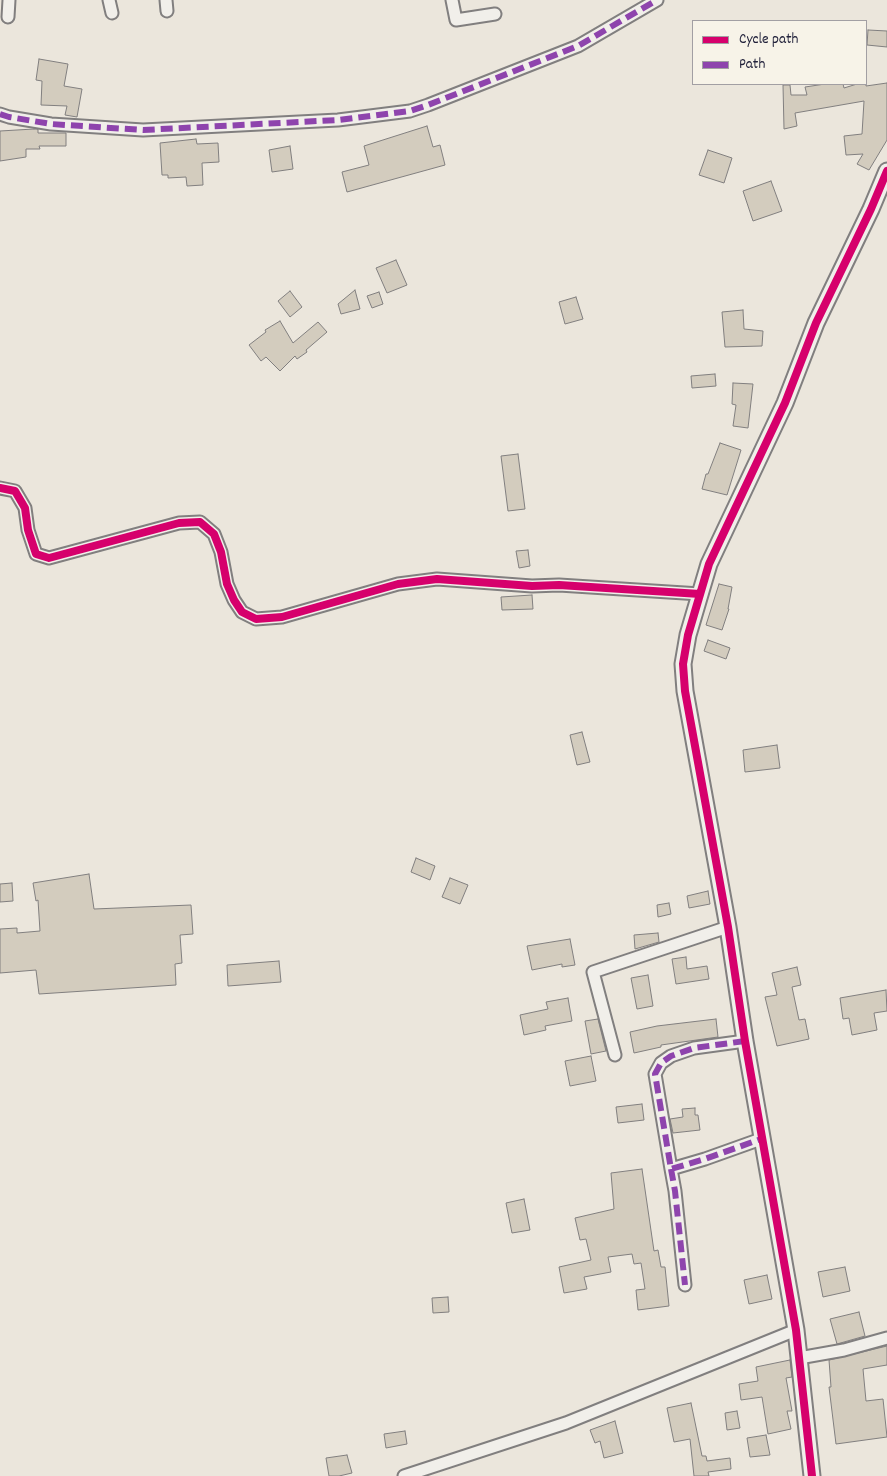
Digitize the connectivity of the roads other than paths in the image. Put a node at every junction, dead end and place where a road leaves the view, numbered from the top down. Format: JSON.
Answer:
{"nodes":[{"id":1,"x":9,"y":0,"type":"edge"},
{"id":2,"x":109,"y":0,"type":"edge"},
{"id":3,"x":452,"y":0,"type":"edge"},
{"id":4,"x":657,"y":0,"type":"edge"},
{"id":5,"x":112,"y":14,"type":"dead end"},
{"id":6,"x":495,"y":14,"type":"dead end"},
{"id":7,"x":8,"y":17,"type":"dead end"},
{"id":8,"x":0,"y":114,"type":"edge"},
{"id":9,"x":887,"y":171,"type":"edge"},
{"id":10,"x":0,"y":488,"type":"edge"},
{"id":11,"x":700,"y":594,"type":"junction"},
{"id":12,"x":728,"y":927,"type":"junction"},
{"id":13,"x":745,"y":1041,"type":"junction"},
{"id":14,"x":615,"y":1056,"type":"dead end"},
{"id":15,"x":761,"y":1139,"type":"junction"},
{"id":16,"x":671,"y":1169,"type":"junction"},
{"id":17,"x":685,"y":1285,"type":"dead end"},
{"id":18,"x":796,"y":1330,"type":"junction"},
{"id":19,"x":887,"y":1338,"type":"edge"},
{"id":20,"x":799,"y":1358,"type":"junction"},
{"id":21,"x":404,"y":1476,"type":"edge"},
{"id":22,"x":812,"y":1476,"type":"edge"}],
"edges":[{"from":1,"to":7,"type":"street"},
{"from":2,"to":5,"type":"street"},
{"from":3,"to":6,"type":"street"},
{"from":4,"to":8,"type":"street"},
{"from":9,"to":11,"type":"street"},
{"from":10,"to":11,"type":"street"},
{"from":11,"to":12,"type":"street"},
{"from":12,"to":13,"type":"street"},
{"from":12,"to":14,"type":"street"},
{"from":13,"to":15,"type":"street"},
{"from":13,"to":16,"type":"street"},
{"from":15,"to":16,"type":"street"},
{"from":15,"to":18,"type":"street"},
{"from":16,"to":17,"type":"street"},
{"from":18,"to":20,"type":"street"},
{"from":18,"to":21,"type":"street"},
{"from":19,"to":20,"type":"street"},
{"from":20,"to":22,"type":"street"}]}
